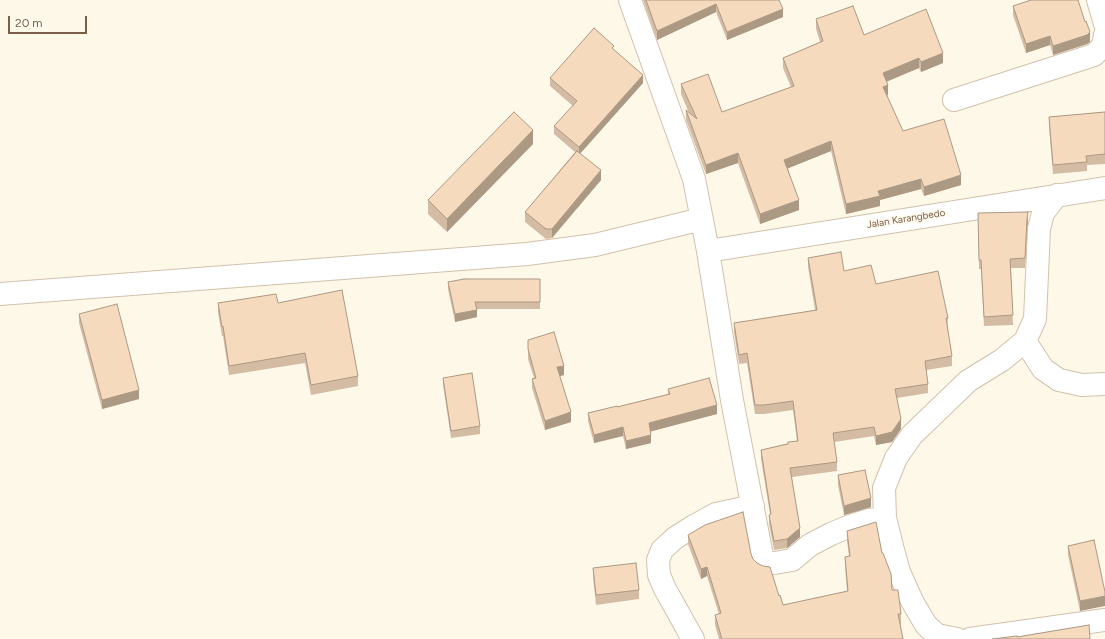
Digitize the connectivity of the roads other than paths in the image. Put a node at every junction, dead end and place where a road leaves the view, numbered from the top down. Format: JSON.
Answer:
{"nodes":[{"id":1,"x":630,"y":0,"type":"edge"},
{"id":2,"x":1098,"y":0,"type":"edge"},
{"id":3,"x":1105,"y":24,"type":"edge"},
{"id":4,"x":1105,"y":35,"type":"edge"},
{"id":5,"x":954,"y":100,"type":"dead end"},
{"id":6,"x":1105,"y":188,"type":"edge"},
{"id":7,"x":1057,"y":195,"type":"junction"},
{"id":8,"x":702,"y":219,"type":"junction"},
{"id":9,"x":708,"y":251,"type":"junction"},
{"id":10,"x":0,"y":294,"type":"edge"},
{"id":11,"x":1025,"y":341,"type":"junction"},
{"id":12,"x":1105,"y":384,"type":"edge"},
{"id":13,"x":753,"y":506,"type":"junction"},
{"id":14,"x":885,"y":518,"type":"junction"},
{"id":15,"x":1105,"y":620,"type":"edge"},
{"id":16,"x":1016,"y":636,"type":"edge"},
{"id":17,"x":942,"y":638,"type":"edge"},
{"id":18,"x":693,"y":639,"type":"edge"},
{"id":19,"x":970,"y":639,"type":"edge"}],
"edges":[{"from":1,"to":8,"type":"street"},
{"from":2,"to":3,"type":"street"},
{"from":4,"to":5,"type":"street"},
{"from":6,"to":7,"type":"street","name":"Jalan Karangbedo"},
{"from":7,"to":9,"type":"street","name":"Jalan Karangbedo"},
{"from":7,"to":11,"type":"street"},
{"from":8,"to":9,"type":"street"},
{"from":8,"to":10,"type":"street"},
{"from":9,"to":13,"type":"street"},
{"from":11,"to":12,"type":"street"},
{"from":11,"to":14,"type":"street"},
{"from":13,"to":14,"type":"street"},
{"from":13,"to":18,"type":"street"},
{"from":14,"to":17,"type":"street"},
{"from":15,"to":16,"type":"street"},
{"from":16,"to":19,"type":"street"}]}
